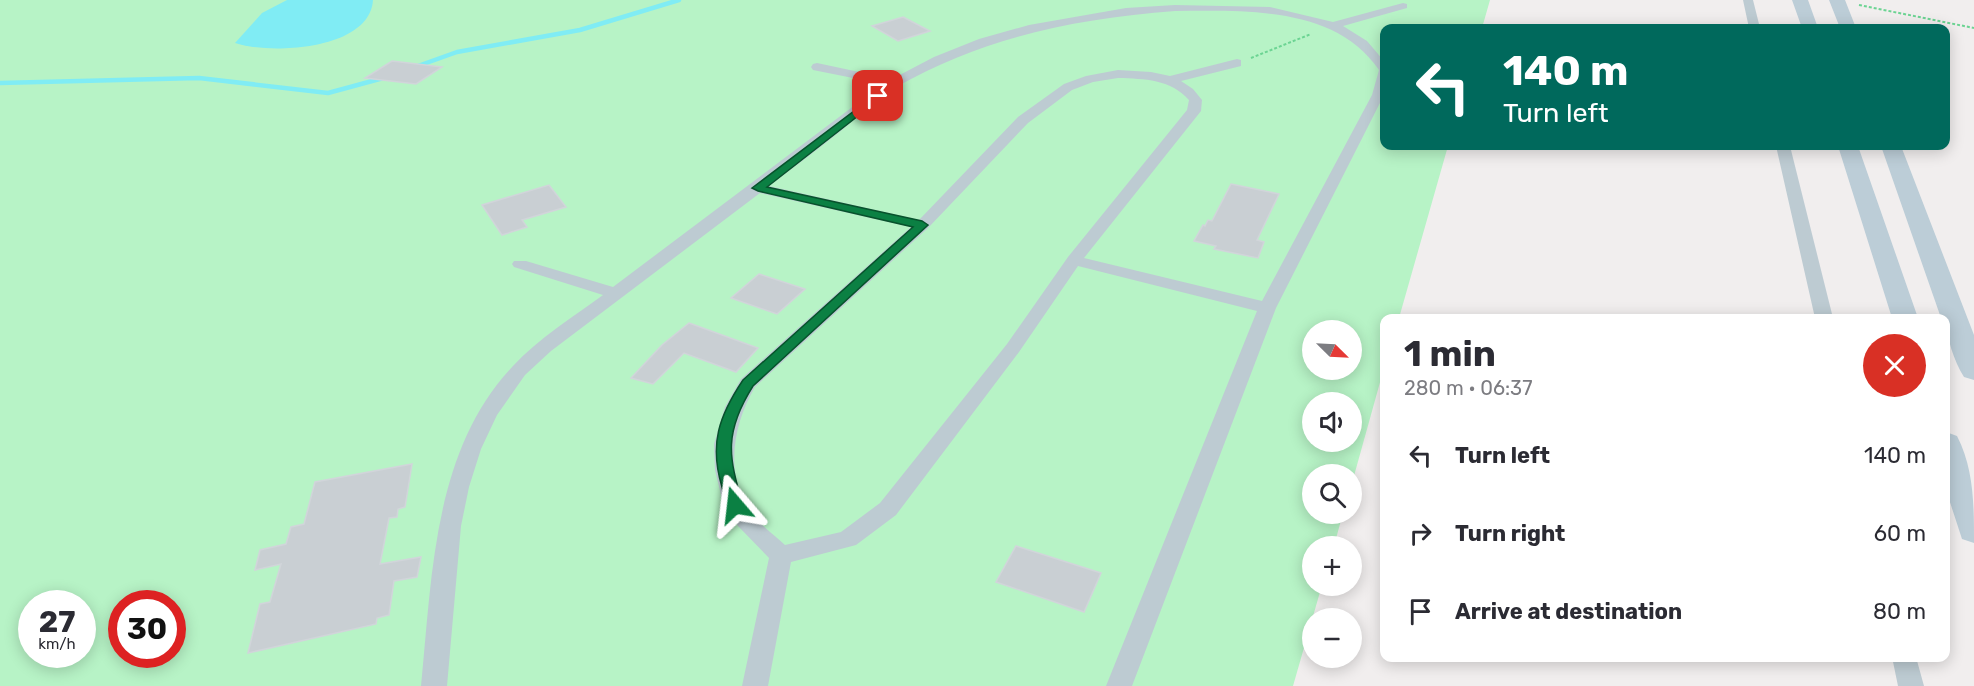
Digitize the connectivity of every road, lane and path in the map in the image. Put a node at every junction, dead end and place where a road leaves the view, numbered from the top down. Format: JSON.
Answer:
{"nodes":[{"id":1,"x":1748,"y":0,"type":"edge"},
{"id":2,"x":1800,"y":0,"type":"edge"},
{"id":3,"x":1835,"y":0,"type":"edge"},
{"id":4,"x":1403,"y":6,"type":"dead end"},
{"id":5,"x":1754,"y":24,"type":"edge"},
{"id":6,"x":1809,"y":24,"type":"edge"},
{"id":7,"x":1846,"y":24,"type":"edge"},
{"id":8,"x":1335,"y":25,"type":"junction"},
{"id":9,"x":1974,"y":28,"type":"edge"},
{"id":10,"x":1380,"y":61,"type":"edge"},
{"id":11,"x":1237,"y":63,"type":"joint"},
{"id":12,"x":817,"y":67,"type":"dead end"},
{"id":13,"x":1170,"y":80,"type":"junction"},
{"id":14,"x":895,"y":82,"type":"junction"},
{"id":15,"x":1380,"y":87,"type":"edge"},
{"id":16,"x":1784,"y":150,"type":"edge"},
{"id":17,"x":1849,"y":150,"type":"edge"},
{"id":18,"x":1892,"y":150,"type":"edge"},
{"id":19,"x":758,"y":188,"type":"junction"},
{"id":20,"x":922,"y":225,"type":"junction"},
{"id":21,"x":1074,"y":260,"type":"junction"},
{"id":22,"x":520,"y":264,"type":"dead end"},
{"id":23,"x":615,"y":293,"type":"junction"},
{"id":24,"x":1267,"y":308,"type":"junction"},
{"id":25,"x":1823,"y":314,"type":"edge"},
{"id":26,"x":1904,"y":314,"type":"edge"},
{"id":27,"x":1974,"y":371,"type":"edge"},
{"id":28,"x":1950,"y":455,"type":"edge"},
{"id":29,"x":1974,"y":530,"type":"edge"},
{"id":30,"x":781,"y":555,"type":"junction"},
{"id":31,"x":1905,"y":662,"type":"edge"},
{"id":32,"x":434,"y":686,"type":"edge"},
{"id":33,"x":755,"y":686,"type":"edge"},
{"id":34,"x":1119,"y":686,"type":"edge"},
{"id":35,"x":1911,"y":686,"type":"edge"}],
"edges":[{"from":1,"to":5,"type":"street"},
{"from":2,"to":6,"type":"main road"},
{"from":3,"to":7,"type":"main road"},
{"from":3,"to":9,"type":"path"},
{"from":4,"to":8,"type":"street"},
{"from":8,"to":10,"type":"street"},
{"from":8,"to":11,"type":"path"},
{"from":8,"to":14,"type":"street"},
{"from":11,"to":13,"type":"street"},
{"from":12,"to":14,"type":"street"},
{"from":13,"to":20,"type":"street"},
{"from":13,"to":21,"type":"street"},
{"from":14,"to":19,"type":"street"},
{"from":15,"to":24,"type":"street"},
{"from":16,"to":25,"type":"street"},
{"from":17,"to":26,"type":"main road"},
{"from":18,"to":27,"type":"main road"},
{"from":19,"to":20,"type":"street"},
{"from":19,"to":23,"type":"street"},
{"from":20,"to":30,"type":"street"},
{"from":21,"to":24,"type":"street"},
{"from":21,"to":30,"type":"street"},
{"from":22,"to":23,"type":"street"},
{"from":23,"to":32,"type":"street"},
{"from":24,"to":34,"type":"street"},
{"from":28,"to":29,"type":"main road"},
{"from":30,"to":33,"type":"street"},
{"from":31,"to":35,"type":"street"}]}
